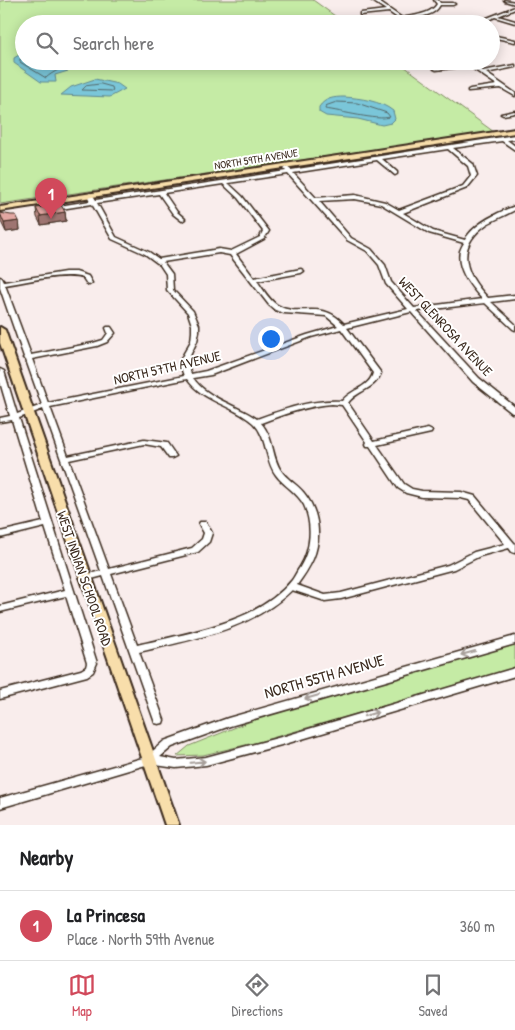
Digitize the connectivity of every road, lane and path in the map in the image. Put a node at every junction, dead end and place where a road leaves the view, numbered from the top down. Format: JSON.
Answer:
{"nodes":[{"id":1,"x":373,"y":0,"type":"edge"},
{"id":2,"x":506,"y":0,"type":"edge"},
{"id":3,"x":388,"y":2,"type":"dead end"},
{"id":4,"x":438,"y":2,"type":"edge"},
{"id":5,"x":378,"y":3,"type":"junction"},
{"id":6,"x":515,"y":3,"type":"edge"},
{"id":7,"x":453,"y":4,"type":"dead end"},
{"id":8,"x":515,"y":8,"type":"edge"},
{"id":9,"x":388,"y":10,"type":"junction"},
{"id":10,"x":361,"y":14,"type":"dead end"},
{"id":11,"x":395,"y":15,"type":"edge"},
{"id":12,"x":421,"y":15,"type":"edge"},
{"id":13,"x":497,"y":15,"type":"edge"},
{"id":14,"x":500,"y":18,"type":"edge"},
{"id":15,"x":515,"y":22,"type":"edge"},
{"id":16,"x":500,"y":38,"type":"edge"},
{"id":17,"x":515,"y":41,"type":"edge"},
{"id":18,"x":515,"y":66,"type":"edge"},
{"id":19,"x":500,"y":69,"type":"edge"},
{"id":20,"x":479,"y":70,"type":"edge"},
{"id":21,"x":493,"y":70,"type":"edge"},
{"id":22,"x":482,"y":72,"type":"junction"},
{"id":23,"x":502,"y":86,"type":"junction"},
{"id":24,"x":470,"y":90,"type":"dead end"},
{"id":25,"x":514,"y":93,"type":"edge"},
{"id":26,"x":515,"y":112,"type":"edge"},
{"id":27,"x":503,"y":114,"type":"dead end"},
{"id":28,"x":515,"y":132,"type":"edge"},
{"id":29,"x":515,"y":137,"type":"edge"},
{"id":30,"x":503,"y":139,"type":"junction"},
{"id":31,"x":450,"y":147,"type":"junction"},
{"id":32,"x":515,"y":148,"type":"edge"},
{"id":33,"x":378,"y":158,"type":"junction"},
{"id":34,"x":286,"y":169,"type":"junction"},
{"id":35,"x":395,"y":173,"type":"dead end"},
{"id":36,"x":224,"y":182,"type":"junction"},
{"id":37,"x":160,"y":191,"type":"junction"},
{"id":38,"x":92,"y":198,"type":"junction"},
{"id":39,"x":315,"y":200,"type":"junction"},
{"id":40,"x":61,"y":206,"type":"edge"},
{"id":41,"x":515,"y":208,"type":"edge"},
{"id":42,"x":0,"y":209,"type":"edge"},
{"id":43,"x":400,"y":212,"type":"junction"},
{"id":44,"x":182,"y":219,"type":"dead end"},
{"id":45,"x":466,"y":242,"type":"junction"},
{"id":46,"x":232,"y":253,"type":"junction"},
{"id":47,"x":159,"y":261,"type":"junction"},
{"id":48,"x":301,"y":271,"type":"dead end"},
{"id":49,"x":253,"y":280,"type":"junction"},
{"id":50,"x":1,"y":282,"type":"edge"},
{"id":51,"x":89,"y":283,"type":"dead end"},
{"id":52,"x":515,"y":297,"type":"edge"},
{"id":53,"x":484,"y":300,"type":"junction"},
{"id":54,"x":413,"y":310,"type":"junction"},
{"id":55,"x":341,"y":327,"type":"junction"},
{"id":56,"x":109,"y":328,"type":"dead end"},
{"id":57,"x":515,"y":328,"type":"edge"},
{"id":58,"x":0,"y":330,"type":"edge"},
{"id":59,"x":27,"y":358,"type":"junction"},
{"id":60,"x":0,"y":371,"type":"edge"},
{"id":61,"x":189,"y":377,"type":"junction"},
{"id":62,"x":344,"y":403,"type":"junction"},
{"id":63,"x":45,"y":406,"type":"junction"},
{"id":64,"x":515,"y":411,"type":"edge"},
{"id":65,"x":27,"y":412,"type":"junction"},
{"id":66,"x":15,"y":417,"type":"junction"},
{"id":67,"x":0,"y":420,"type":"edge"},
{"id":68,"x":256,"y":422,"type":"junction"},
{"id":69,"x":428,"y":431,"type":"dead end"},
{"id":70,"x":370,"y":444,"type":"junction"},
{"id":71,"x":172,"y":456,"type":"dead end"},
{"id":72,"x":64,"y":459,"type":"junction"},
{"id":73,"x":47,"y":524,"type":"junction"},
{"id":74,"x":203,"y":524,"type":"dead end"},
{"id":75,"x":0,"y":535,"type":"edge"},
{"id":76,"x":513,"y":547,"type":"edge"},
{"id":77,"x":105,"y":573,"type":"junction"},
{"id":78,"x":84,"y":578,"type":"junction"},
{"id":79,"x":292,"y":587,"type":"junction"},
{"id":80,"x":70,"y":592,"type":"junction"},
{"id":81,"x":0,"y":609,"type":"edge"},
{"id":82,"x":515,"y":640,"type":"edge"},
{"id":83,"x":133,"y":650,"type":"junction"},
{"id":84,"x":515,"y":672,"type":"edge"},
{"id":85,"x":0,"y":695,"type":"edge"},
{"id":86,"x":159,"y":720,"type":"dead end"},
{"id":87,"x":149,"y":760,"type":"junction"},
{"id":88,"x":0,"y":803,"type":"edge"},
{"id":89,"x":172,"y":825,"type":"edge"}],
"edges":[{"from":1,"to":5,"type":"street"},
{"from":2,"to":6,"type":"street"},
{"from":3,"to":5,"type":"street"},
{"from":4,"to":7,"type":"street"},
{"from":4,"to":12,"type":"street"},
{"from":5,"to":9,"type":"street"},
{"from":8,"to":13,"type":"street"},
{"from":9,"to":10,"type":"street"},
{"from":9,"to":11,"type":"street"},
{"from":14,"to":15,"type":"street"},
{"from":16,"to":17,"type":"street"},
{"from":18,"to":19,"type":"street"},
{"from":20,"to":22,"type":"street"},
{"from":21,"to":22,"type":"street"},
{"from":22,"to":23,"type":"street"},
{"from":23,"to":24,"type":"street"},
{"from":23,"to":25,"type":"street"},
{"from":26,"to":27,"type":"street"},
{"from":28,"to":34,"type":"main road","name":"NORTH 59TH AVENUE"},
{"from":29,"to":30,"type":"street","name":"NORTH 59TH AVENUE"},
{"from":30,"to":31,"type":"street","name":"NORTH 59TH AVENUE"},
{"from":30,"to":32,"type":"street"},
{"from":31,"to":33,"type":"street","name":"NORTH 59TH AVENUE"},
{"from":31,"to":43,"type":"street"},
{"from":33,"to":34,"type":"street","name":"NORTH 59TH AVENUE"},
{"from":33,"to":35,"type":"street"},
{"from":34,"to":36,"type":"street","name":"NORTH 59TH AVENUE"},
{"from":34,"to":38,"type":"main road","name":"NORTH 59TH AVENUE"},
{"from":34,"to":39,"type":"street","name":"WEST GLENROSA AVENUE"},
{"from":36,"to":37,"type":"street","name":"NORTH 59TH AVENUE"},
{"from":36,"to":46,"type":"street"},
{"from":37,"to":38,"type":"street","name":"NORTH 59TH AVENUE"},
{"from":37,"to":44,"type":"street"},
{"from":38,"to":40,"type":"street","name":"NORTH 59TH AVENUE"},
{"from":38,"to":42,"type":"main road","name":"NORTH 59TH AVENUE"},
{"from":38,"to":47,"type":"street"},
{"from":39,"to":43,"type":"street"},
{"from":39,"to":54,"type":"street","name":"WEST GLENROSA AVENUE"},
{"from":41,"to":45,"type":"street"},
{"from":43,"to":45,"type":"street"},
{"from":45,"to":53,"type":"street"},
{"from":46,"to":47,"type":"street"},
{"from":46,"to":49,"type":"street"},
{"from":47,"to":61,"type":"street"},
{"from":48,"to":49,"type":"street"},
{"from":49,"to":55,"type":"street"},
{"from":50,"to":51,"type":"street"},
{"from":50,"to":59,"type":"street","name":"WEST INDIAN SCHOOL ROAD"},
{"from":52,"to":53,"type":"street","name":"NORTH 57TH AVENUE"},
{"from":53,"to":54,"type":"street","name":"NORTH 57TH AVENUE"},
{"from":53,"to":57,"type":"street"},
{"from":54,"to":55,"type":"street","name":"NORTH 57TH AVENUE"},
{"from":54,"to":64,"type":"street","name":"WEST GLENROSA AVENUE"},
{"from":55,"to":61,"type":"street","name":"NORTH 57TH AVENUE"},
{"from":55,"to":62,"type":"street"},
{"from":56,"to":59,"type":"street"},
{"from":58,"to":65,"type":"main road","name":"WEST INDIAN SCHOOL ROAD"},
{"from":59,"to":63,"type":"street","name":"WEST INDIAN SCHOOL ROAD"},
{"from":60,"to":66,"type":"street","name":"WEST INDIAN SCHOOL ROAD"},
{"from":61,"to":63,"type":"street","name":"NORTH 57TH AVENUE"},
{"from":61,"to":68,"type":"street"},
{"from":62,"to":68,"type":"street"},
{"from":62,"to":70,"type":"street"},
{"from":63,"to":65,"type":"street","name":"NORTH 57TH AVENUE"},
{"from":63,"to":72,"type":"street","name":"WEST INDIAN SCHOOL ROAD"},
{"from":65,"to":66,"type":"street","name":"NORTH 57TH AVENUE"},
{"from":65,"to":78,"type":"main road","name":"WEST INDIAN SCHOOL ROAD"},
{"from":66,"to":67,"type":"street","name":"NORTH 57TH AVENUE"},
{"from":66,"to":73,"type":"street","name":"WEST INDIAN SCHOOL ROAD"},
{"from":68,"to":79,"type":"street"},
{"from":69,"to":70,"type":"street"},
{"from":70,"to":76,"type":"street"},
{"from":71,"to":72,"type":"street"},
{"from":72,"to":77,"type":"street","name":"WEST INDIAN SCHOOL ROAD"},
{"from":73,"to":75,"type":"street"},
{"from":73,"to":80,"type":"street","name":"WEST INDIAN SCHOOL ROAD"},
{"from":74,"to":77,"type":"street"},
{"from":76,"to":79,"type":"street"},
{"from":77,"to":78,"type":"street"},
{"from":77,"to":83,"type":"street","name":"WEST INDIAN SCHOOL ROAD"},
{"from":78,"to":87,"type":"main road","name":"WEST INDIAN SCHOOL ROAD"},
{"from":79,"to":83,"type":"street"},
{"from":80,"to":81,"type":"street"},
{"from":80,"to":85,"type":"street","name":"WEST INDIAN SCHOOL ROAD"},
{"from":82,"to":87,"type":"street","name":"NORTH 55TH AVENUE","one_way":true},
{"from":83,"to":86,"type":"street","name":"WEST INDIAN SCHOOL ROAD"},
{"from":87,"to":84,"type":"street","name":"NORTH 55TH AVENUE","one_way":true},
{"from":87,"to":88,"type":"street","name":"NORTH 55TH AVENUE"},
{"from":87,"to":89,"type":"main road","name":"WEST INDIAN SCHOOL ROAD"}]}
